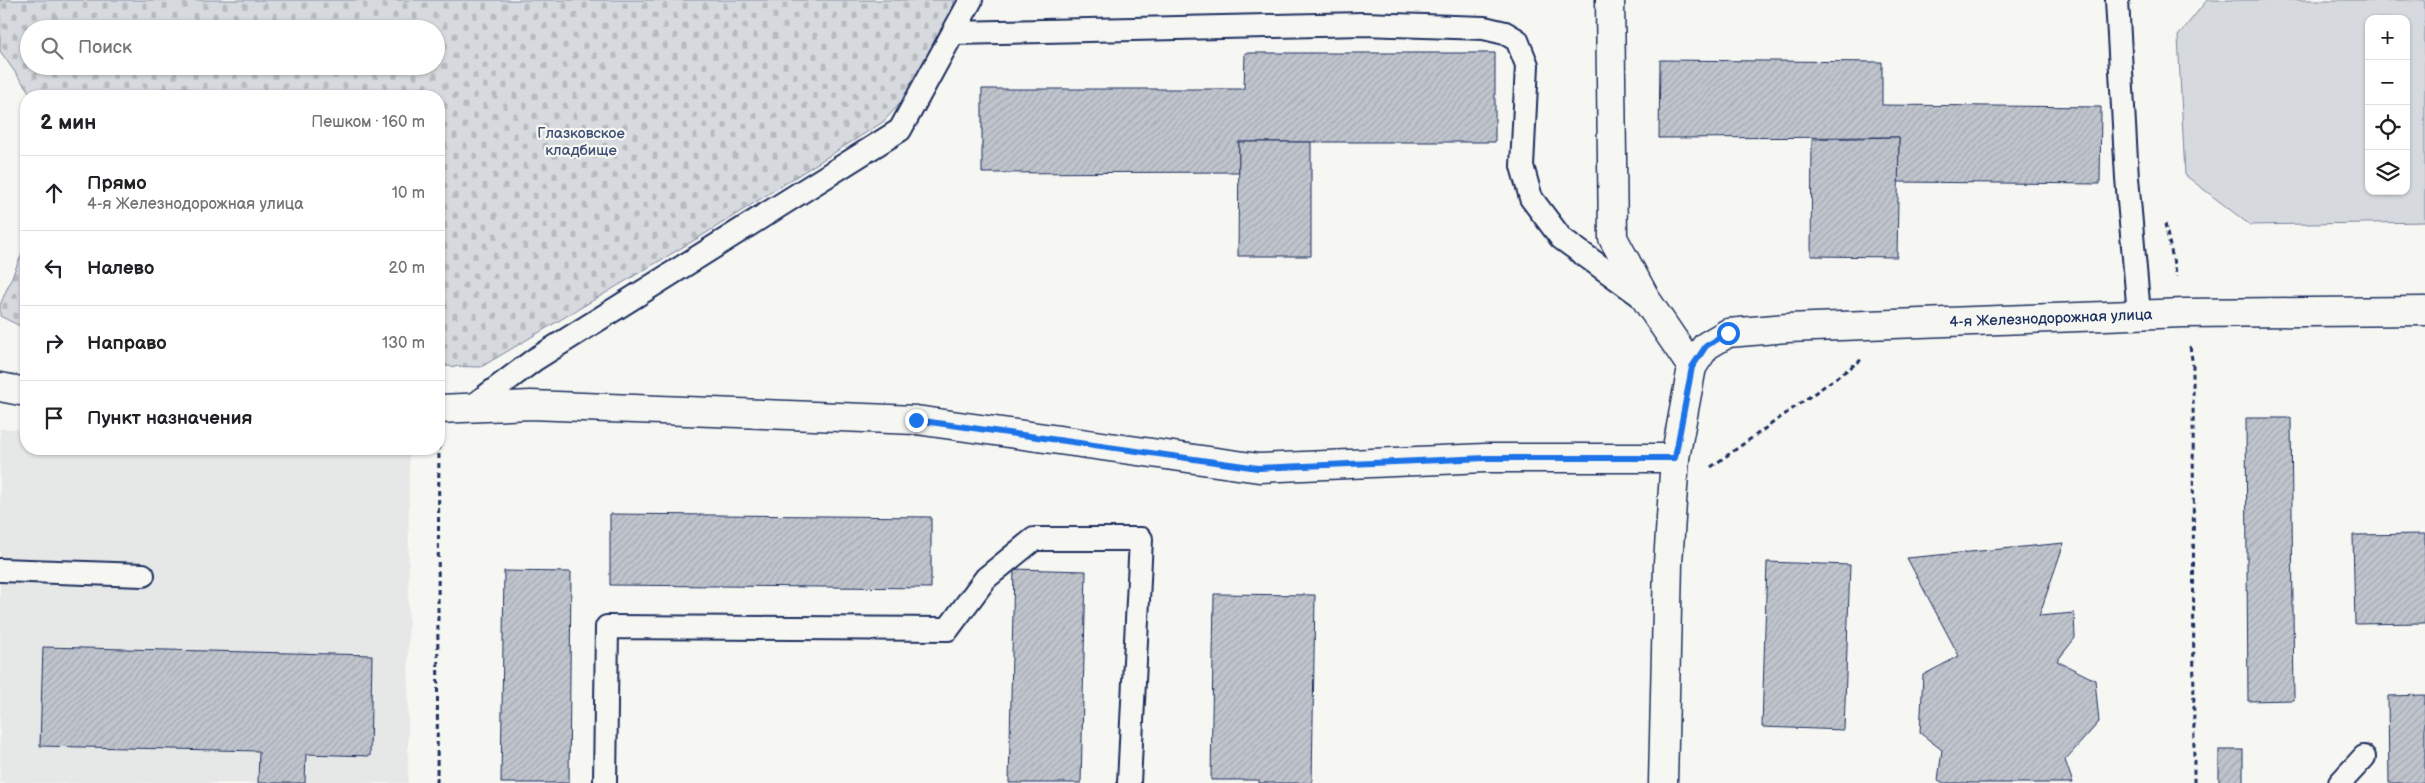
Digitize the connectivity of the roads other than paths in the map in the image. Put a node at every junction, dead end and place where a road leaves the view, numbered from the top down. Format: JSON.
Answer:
{"nodes":[{"id":1,"x":971,"y":0,"type":"edge"},
{"id":2,"x":1610,"y":0,"type":"edge"},
{"id":3,"x":2118,"y":0,"type":"edge"},
{"id":4,"x":954,"y":32,"type":"junction"},
{"id":5,"x":1647,"y":301,"type":"junction"},
{"id":6,"x":2425,"y":311,"type":"edge"},
{"id":7,"x":2139,"y":314,"type":"junction"},
{"id":8,"x":1692,"y":367,"type":"junction"},
{"id":9,"x":0,"y":388,"type":"edge"},
{"id":10,"x":20,"y":391,"type":"edge"},
{"id":11,"x":470,"y":408,"type":"junction"},
{"id":12,"x":445,"y":409,"type":"edge"},
{"id":13,"x":1675,"y":458,"type":"junction"},
{"id":14,"x":0,"y":570,"type":"edge"},
{"id":15,"x":143,"y":575,"type":"dead end"},
{"id":16,"x":2364,"y":757,"type":"dead end"},
{"id":17,"x":604,"y":783,"type":"edge"},
{"id":18,"x":1129,"y":783,"type":"edge"},
{"id":19,"x":1663,"y":783,"type":"edge"},
{"id":20,"x":2340,"y":783,"type":"edge"}],
"edges":[{"from":1,"to":4,"type":"lane"},
{"from":2,"to":5,"type":"street"},
{"from":3,"to":7,"type":"lane"},
{"from":4,"to":5,"type":"lane"},
{"from":4,"to":11,"type":"lane"},
{"from":5,"to":8,"type":"street"},
{"from":6,"to":7,"type":"street","name":"4-я Железнодорожная улица"},
{"from":7,"to":8,"type":"street","name":"4-я Железнодорожная улица"},
{"from":8,"to":13,"type":"street"},
{"from":9,"to":10,"type":"street"},
{"from":11,"to":12,"type":"street"},
{"from":11,"to":13,"type":"street"},
{"from":13,"to":19,"type":"street"},
{"from":14,"to":15,"type":"lane"},
{"from":16,"to":20,"type":"lane"},
{"from":17,"to":18,"type":"lane"}]}
